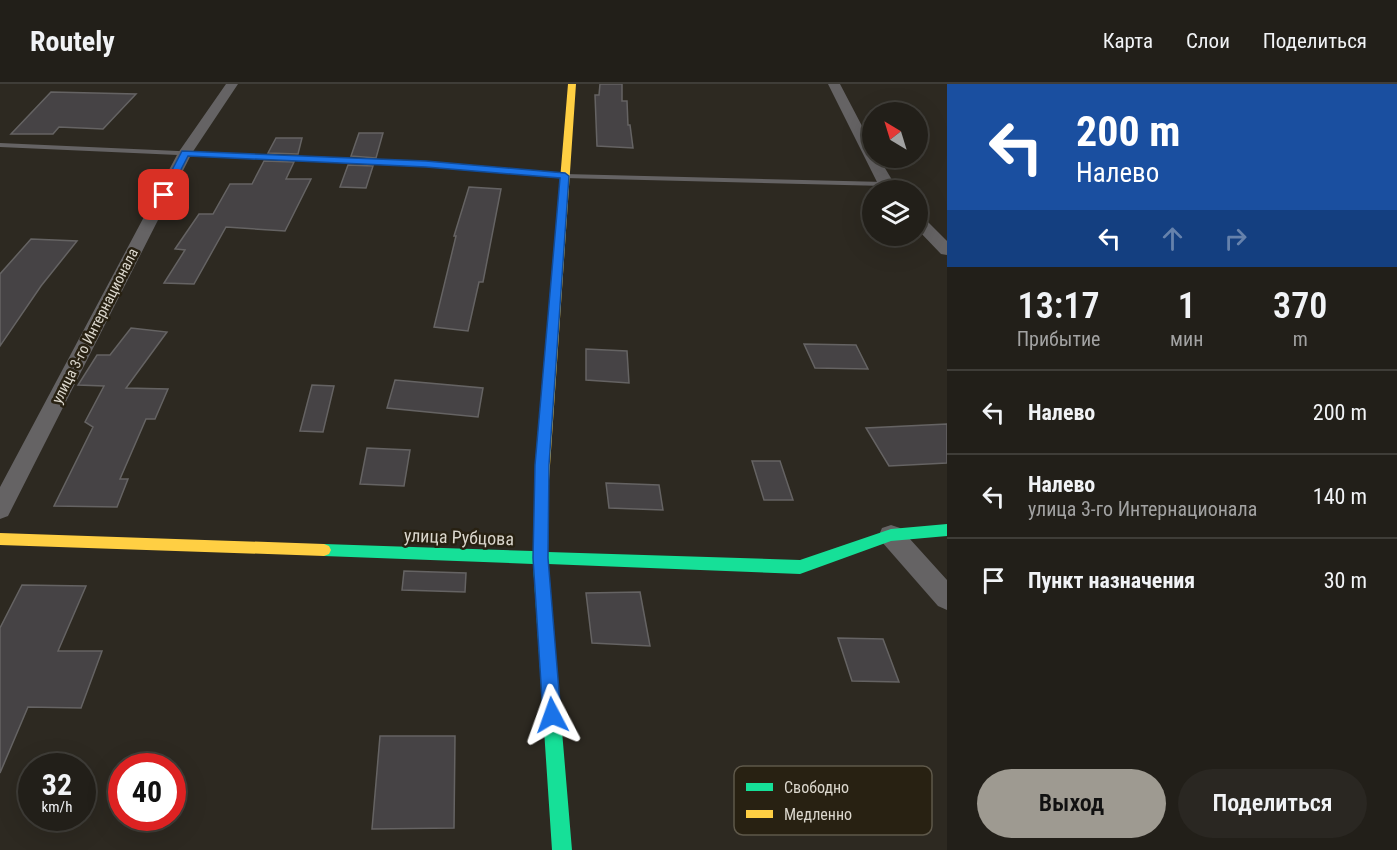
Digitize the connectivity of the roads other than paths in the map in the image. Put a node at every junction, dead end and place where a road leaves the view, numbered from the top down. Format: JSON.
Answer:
{"nodes":[{"id":1,"x":232,"y":84,"type":"edge"},
{"id":2,"x":572,"y":84,"type":"edge"},
{"id":3,"x":834,"y":84,"type":"edge"},
{"id":4,"x":0,"y":145,"type":"edge"},
{"id":5,"x":185,"y":153,"type":"junction"},
{"id":6,"x":565,"y":176,"type":"junction"},
{"id":7,"x":884,"y":180,"type":"edge"},
{"id":8,"x":862,"y":186,"type":"edge"},
{"id":9,"x":928,"y":231,"type":"edge"},
{"id":10,"x":947,"y":250,"type":"edge"},
{"id":11,"x":0,"y":509,"type":"edge"},
{"id":12,"x":947,"y":530,"type":"edge"},
{"id":13,"x":891,"y":535,"type":"junction"},
{"id":14,"x":0,"y":539,"type":"edge"},
{"id":15,"x":540,"y":558,"type":"junction"},
{"id":16,"x":947,"y":598,"type":"edge"},
{"id":17,"x":562,"y":850,"type":"edge"}],
"edges":[{"from":1,"to":5,"type":"street","name":"улица 3-го Интернационала"},
{"from":2,"to":6,"type":"street"},
{"from":3,"to":7,"type":"street"},
{"from":4,"to":5,"type":"lane"},
{"from":5,"to":6,"type":"lane"},
{"from":5,"to":11,"type":"street","name":"улица 3-го Интернационала"},
{"from":6,"to":8,"type":"lane"},
{"from":6,"to":15,"type":"street"},
{"from":9,"to":10,"type":"street"},
{"from":12,"to":13,"type":"street","name":"улица Рубцова"},
{"from":13,"to":15,"type":"street","name":"улица Рубцова"},
{"from":13,"to":16,"type":"street"},
{"from":14,"to":15,"type":"street","name":"улица Рубцова"},
{"from":15,"to":17,"type":"street"}]}
